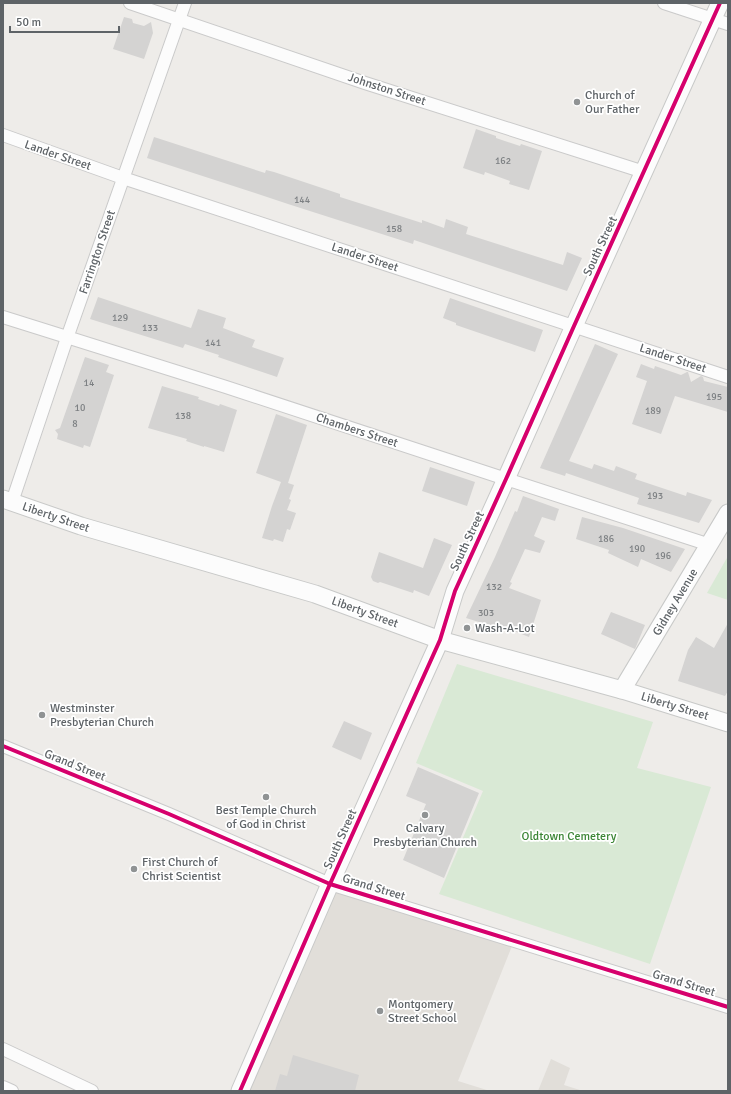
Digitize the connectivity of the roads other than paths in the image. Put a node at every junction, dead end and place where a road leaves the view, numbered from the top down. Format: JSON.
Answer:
{"nodes":[{"id":1,"x":130,"y":3,"type":"edge"},
{"id":2,"x":185,"y":3,"type":"edge"},
{"id":3,"x":664,"y":3,"type":"edge"},
{"id":4,"x":720,"y":3,"type":"edge"},
{"id":5,"x":179,"y":20,"type":"junction"},
{"id":6,"x":721,"y":21,"type":"edge"},
{"id":7,"x":3,"y":135,"type":"edge"},
{"id":8,"x":644,"y":172,"type":"junction"},
{"id":9,"x":123,"y":178,"type":"junction"},
{"id":10,"x":3,"y":317,"type":"edge"},
{"id":11,"x":574,"y":326,"type":"junction"},
{"id":12,"x":67,"y":338,"type":"junction"},
{"id":13,"x":728,"y":377,"type":"edge"},
{"id":14,"x":506,"y":479,"type":"junction"},
{"id":15,"x":8,"y":500,"type":"edge"},
{"id":16,"x":728,"y":513,"type":"edge"},
{"id":17,"x":710,"y":545,"type":"junction"},
{"id":18,"x":440,"y":640,"type":"junction"},
{"id":19,"x":622,"y":690,"type":"junction"},
{"id":20,"x":728,"y":723,"type":"edge"},
{"id":21,"x":3,"y":746,"type":"edge"},
{"id":22,"x":330,"y":884,"type":"junction"},
{"id":23,"x":728,"y":1007,"type":"edge"},
{"id":24,"x":3,"y":1049,"type":"edge"},
{"id":25,"x":3,"y":1087,"type":"edge"},
{"id":26,"x":12,"y":1091,"type":"edge"},
{"id":27,"x":92,"y":1091,"type":"edge"},
{"id":28,"x":240,"y":1091,"type":"edge"}],
"edges":[{"from":1,"to":5,"type":"street","name":"Johnston Street"},
{"from":2,"to":5,"type":"street","name":"Farrington Street"},
{"from":3,"to":6,"type":"street"},
{"from":4,"to":6,"type":"street","name":"South Street"},
{"from":5,"to":8,"type":"street","name":"Johnston Street"},
{"from":5,"to":9,"type":"street","name":"Farrington Street"},
{"from":6,"to":8,"type":"street","name":"South Street"},
{"from":7,"to":9,"type":"street","name":"Lander Street"},
{"from":8,"to":11,"type":"street","name":"South Street"},
{"from":9,"to":11,"type":"street","name":"Lander Street"},
{"from":9,"to":12,"type":"street","name":"Farrington Street"},
{"from":10,"to":12,"type":"street","name":"Chambers Street"},
{"from":11,"to":13,"type":"street","name":"Lander Street"},
{"from":11,"to":14,"type":"street","name":"South Street"},
{"from":12,"to":14,"type":"street","name":"Chambers Street"},
{"from":12,"to":15,"type":"street","name":"Farrington Street"},
{"from":14,"to":17,"type":"street","name":"Chambers Street"},
{"from":14,"to":18,"type":"street","name":"South Street"},
{"from":15,"to":18,"type":"street","name":"Liberty Street"},
{"from":16,"to":17,"type":"street","name":"Gidney Avenue"},
{"from":17,"to":19,"type":"street","name":"Gidney Avenue"},
{"from":18,"to":19,"type":"street","name":"Liberty Street"},
{"from":18,"to":22,"type":"street","name":"South Street"},
{"from":19,"to":20,"type":"street","name":"Liberty Street"},
{"from":21,"to":22,"type":"street","name":"Grand Street"},
{"from":22,"to":23,"type":"street","name":"Grand Street"},
{"from":22,"to":28,"type":"street","name":"South Street"},
{"from":24,"to":27,"type":"street"},
{"from":25,"to":26,"type":"street"}]}
